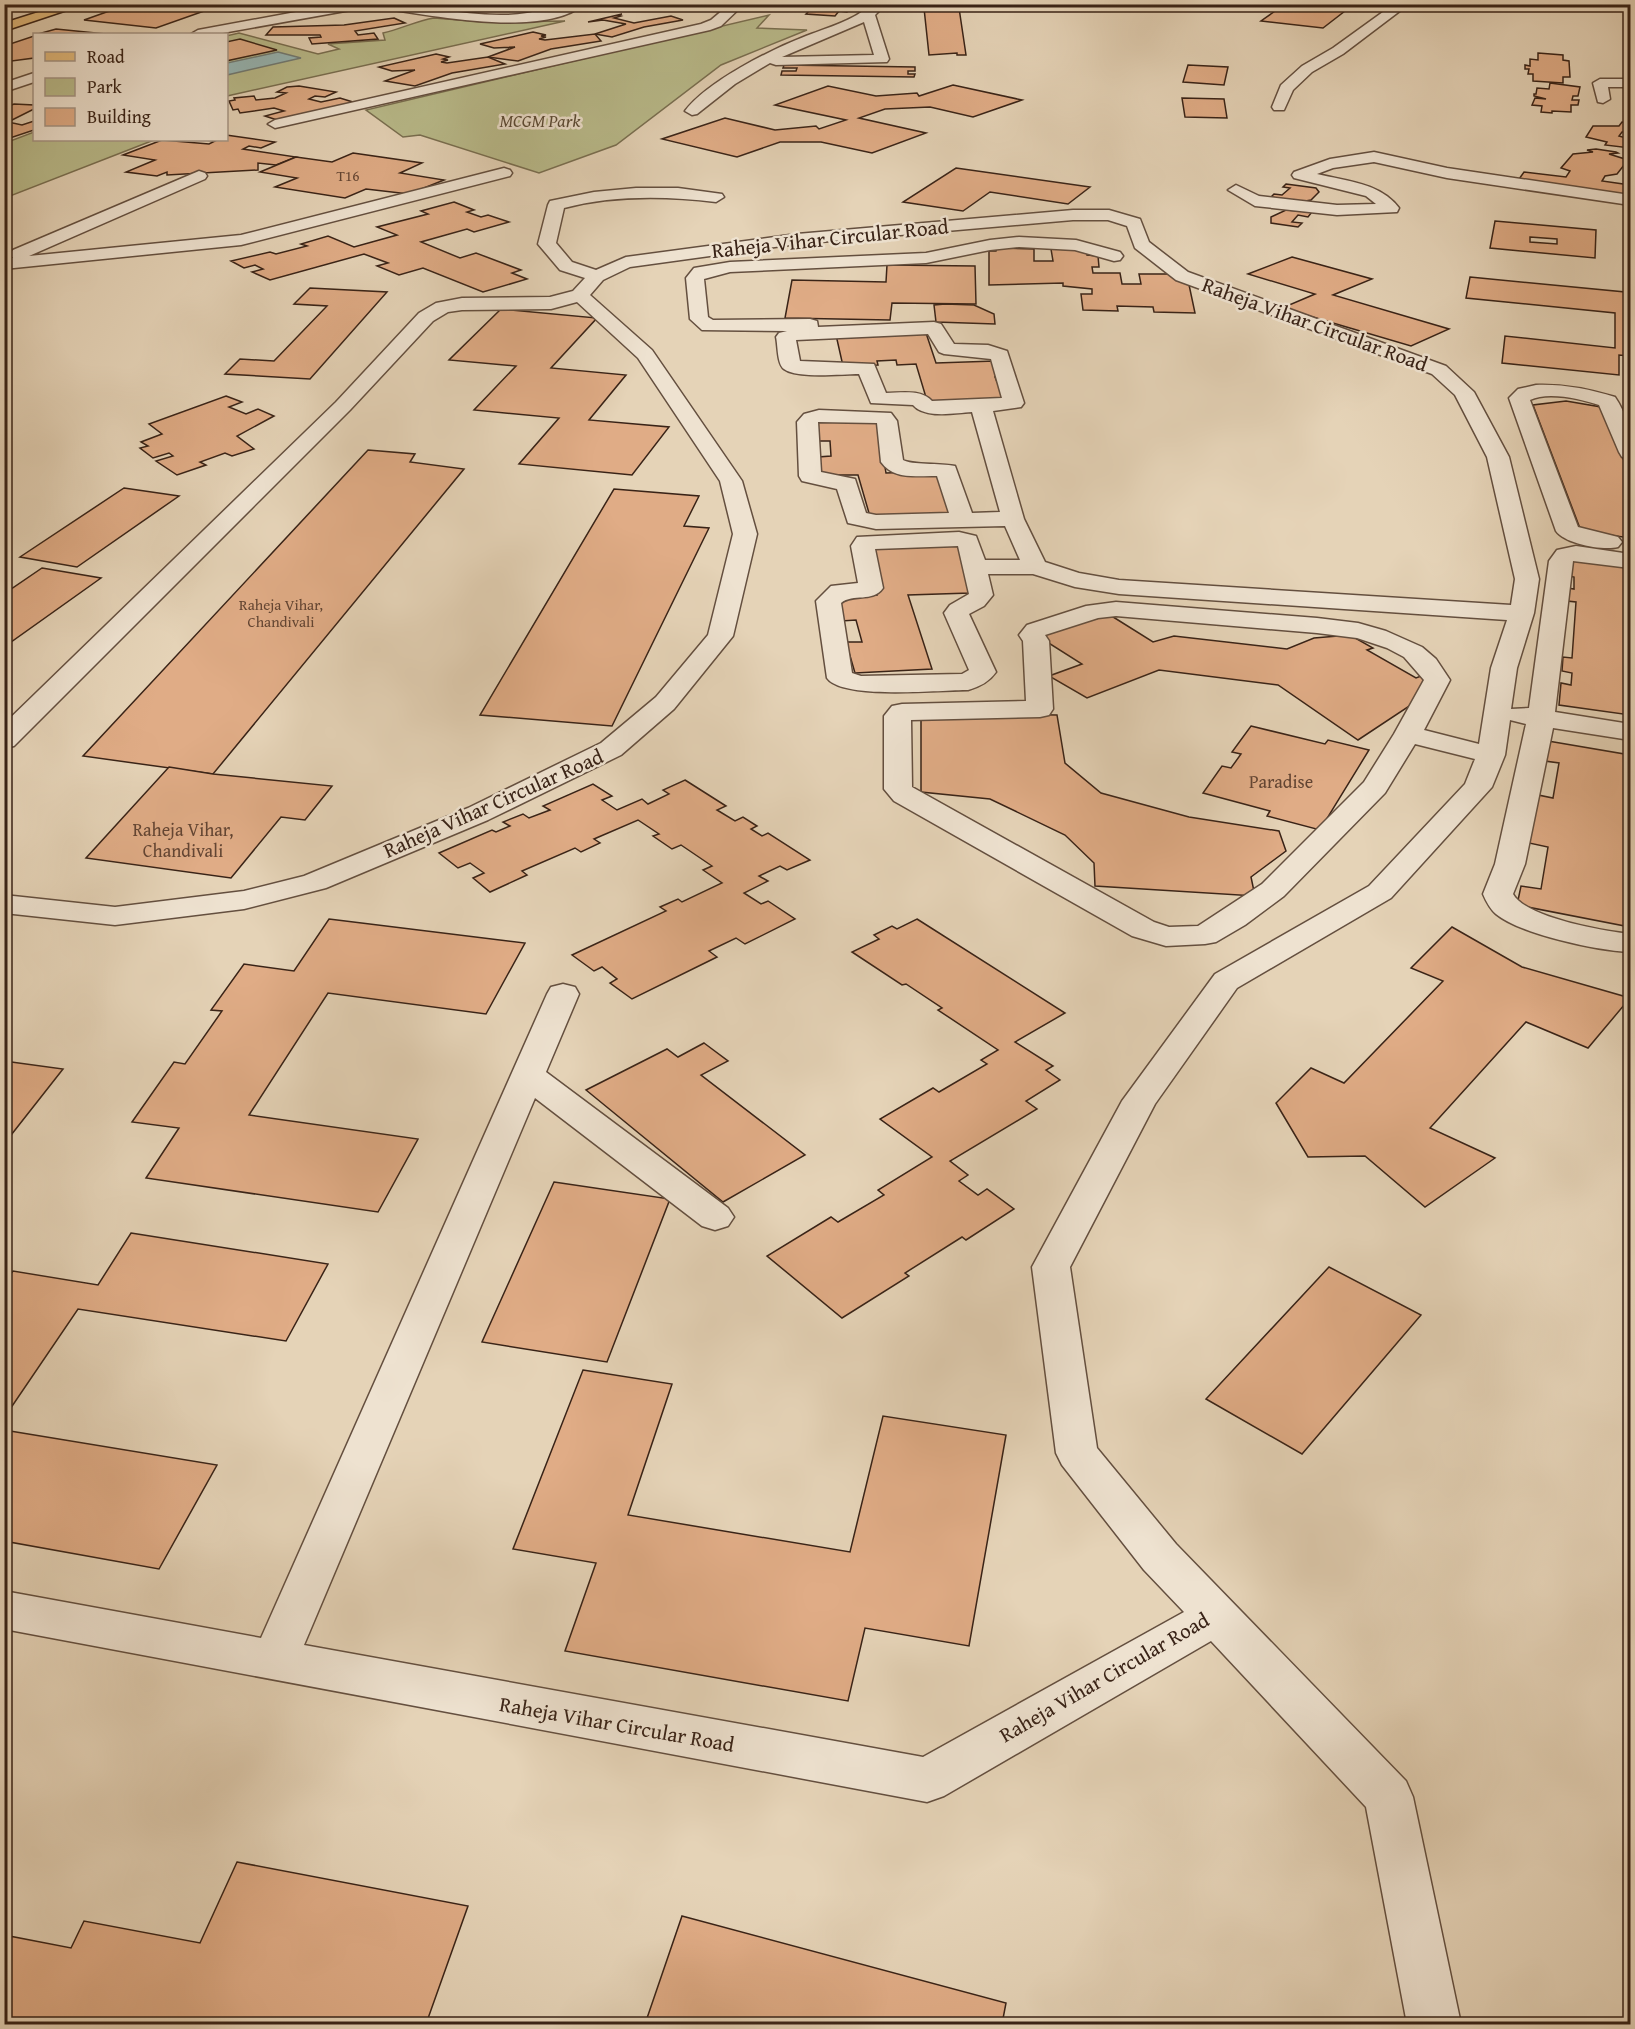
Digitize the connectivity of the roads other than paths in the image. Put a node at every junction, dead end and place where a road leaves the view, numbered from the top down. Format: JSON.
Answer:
{"nodes":[{"id":1,"x":79,"y":4,"type":"edge"},
{"id":2,"x":362,"y":4,"type":"edge"},
{"id":3,"x":381,"y":4,"type":"edge"},
{"id":4,"x":578,"y":4,"type":"edge"},
{"id":5,"x":738,"y":4,"type":"edge"},
{"id":6,"x":880,"y":4,"type":"edge"},
{"id":7,"x":1403,"y":4,"type":"edge"},
{"id":8,"x":396,"y":6,"type":"junction"},
{"id":9,"x":318,"y":14,"type":"junction"},
{"id":10,"x":869,"y":16,"type":"junction"},
{"id":11,"x":4,"y":27,"type":"edge"},
{"id":12,"x":204,"y":33,"type":"edge"},
{"id":13,"x":763,"y":62,"type":"junction"},
{"id":14,"x":33,"y":77,"type":"edge"},
{"id":15,"x":1630,"y":83,"type":"edge"},
{"id":16,"x":4,"y":88,"type":"edge"},
{"id":17,"x":1603,"y":99,"type":"dead end"},
{"id":18,"x":1279,"y":107,"type":"dead end"},
{"id":19,"x":692,"y":111,"type":"dead end"},
{"id":20,"x":275,"y":124,"type":"dead end"},
{"id":21,"x":504,"y":173,"type":"dead end"},
{"id":22,"x":199,"y":176,"type":"dead end"},
{"id":23,"x":1236,"y":190,"type":"dead end"},
{"id":24,"x":716,"y":197,"type":"dead end"},
{"id":25,"x":1630,"y":200,"type":"edge"},
{"id":26,"x":4,"y":262,"type":"edge"},
{"id":27,"x":1142,"y":262,"type":"junction"},
{"id":28,"x":589,"y":285,"type":"junction"},
{"id":29,"x":845,"y":324,"type":"dead end"},
{"id":30,"x":981,"y":406,"type":"junction"},
{"id":31,"x":1630,"y":452,"type":"edge"},
{"id":32,"x":1498,"y":457,"type":"junction"},
{"id":33,"x":1540,"y":460,"type":"junction"},
{"id":34,"x":1013,"y":519,"type":"junction"},
{"id":35,"x":963,"y":520,"type":"junction"},
{"id":36,"x":1630,"y":543,"type":"edge"},
{"id":37,"x":1630,"y":561,"type":"edge"},
{"id":38,"x":975,"y":567,"type":"junction"},
{"id":39,"x":1035,"y":567,"type":"junction"},
{"id":40,"x":1522,"y":613,"type":"junction"},
{"id":41,"x":1497,"y":712,"type":"junction"},
{"id":42,"x":1541,"y":719,"type":"junction"},
{"id":43,"x":1630,"y":732,"type":"edge"},
{"id":44,"x":1408,"y":734,"type":"junction"},
{"id":45,"x":4,"y":740,"type":"edge"},
{"id":46,"x":1491,"y":755,"type":"junction"},
{"id":47,"x":4,"y":904,"type":"edge"},
{"id":48,"x":1630,"y":942,"type":"edge"},
{"id":49,"x":563,"y":994,"type":"dead end"},
{"id":50,"x":528,"y":1074,"type":"junction"},
{"id":51,"x":715,"y":1217,"type":"dead end"},
{"id":52,"x":4,"y":1610,"type":"edge"},
{"id":53,"x":1216,"y":1616,"type":"junction"},
{"id":54,"x":273,"y":1661,"type":"junction"},
{"id":55,"x":1434,"y":2025,"type":"edge"}],
"edges":[{"from":1,"to":11,"type":"main road"},
{"from":2,"to":9,"type":"street"},
{"from":3,"to":8,"type":"street"},
{"from":4,"to":8,"type":"street"},
{"from":5,"to":20,"type":"street"},
{"from":6,"to":10,"type":"street"},
{"from":7,"to":18,"type":"street"},
{"from":8,"to":9,"type":"street"},
{"from":9,"to":12,"type":"street"},
{"from":10,"to":13,"type":"street"},
{"from":10,"to":13,"type":"street"},
{"from":13,"to":19,"type":"street"},
{"from":14,"to":16,"type":"street"},
{"from":15,"to":17,"type":"street"},
{"from":21,"to":26,"type":"street"},
{"from":22,"to":26,"type":"street"},
{"from":23,"to":25,"type":"street"},
{"from":24,"to":28,"type":"street"},
{"from":27,"to":28,"type":"street","name":"Raheja Vihar Circular Road"},
{"from":27,"to":29,"type":"street"},
{"from":27,"to":32,"type":"street","name":"Raheja Vihar Circular Road"},
{"from":28,"to":45,"type":"street","name":"Raheja Vihar Circular Road"},
{"from":28,"to":47,"type":"street","name":"Raheja Vihar Circular Road"},
{"from":30,"to":30,"type":"street"},
{"from":30,"to":34,"type":"street"},
{"from":31,"to":33,"type":"street"},
{"from":32,"to":33,"type":"street"},
{"from":32,"to":40,"type":"street","name":"Raheja Vihar Circular Road"},
{"from":33,"to":36,"type":"street"},
{"from":34,"to":35,"type":"street"},
{"from":34,"to":39,"type":"street"},
{"from":35,"to":35,"type":"street"},
{"from":37,"to":42,"type":"street"},
{"from":38,"to":38,"type":"street"},
{"from":38,"to":39,"type":"street"},
{"from":39,"to":40,"type":"street"},
{"from":40,"to":41,"type":"street","name":"Raheja Vihar Circular Road"},
{"from":41,"to":42,"type":"street"},
{"from":41,"to":46,"type":"street","name":"Raheja Vihar Circular Road"},
{"from":42,"to":43,"type":"street"},
{"from":42,"to":48,"type":"street"},
{"from":44,"to":44,"type":"street"},
{"from":44,"to":46,"type":"street"},
{"from":46,"to":53,"type":"street","name":"Raheja Vihar Circular Road"},
{"from":49,"to":50,"type":"street"},
{"from":50,"to":51,"type":"street"},
{"from":50,"to":54,"type":"street"},
{"from":52,"to":54,"type":"street","name":"Raheja Vihar Circular Road"},
{"from":53,"to":54,"type":"street","name":"Raheja Vihar Circular Road"},
{"from":53,"to":55,"type":"street"}]}
